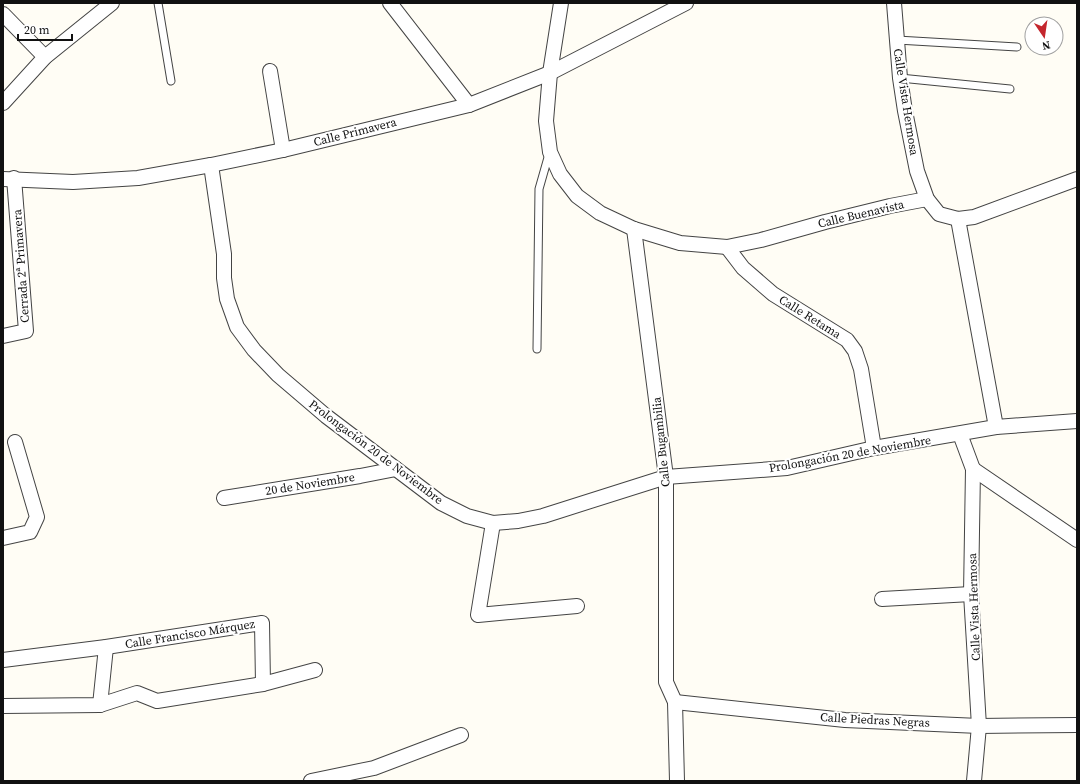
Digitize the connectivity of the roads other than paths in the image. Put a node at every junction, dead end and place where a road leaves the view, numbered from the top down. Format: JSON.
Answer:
{"nodes":[{"id":1,"x":112,"y":3,"type":"edge"},
{"id":2,"x":158,"y":3,"type":"edge"},
{"id":3,"x":390,"y":3,"type":"edge"},
{"id":4,"x":561,"y":3,"type":"edge"},
{"id":5,"x":686,"y":3,"type":"edge"},
{"id":6,"x":894,"y":3,"type":"edge"},
{"id":7,"x":3,"y":14,"type":"edge"},
{"id":8,"x":897,"y":40,"type":"junction"},
{"id":9,"x":1017,"y":47,"type":"dead end"},
{"id":10,"x":45,"y":57,"type":"junction"},
{"id":11,"x":270,"y":72,"type":"dead end"},
{"id":12,"x":550,"y":73,"type":"junction"},
{"id":13,"x":900,"y":78,"type":"junction"},
{"id":14,"x":171,"y":81,"type":"dead end"},
{"id":15,"x":1010,"y":89,"type":"dead end"},
{"id":16,"x":3,"y":103,"type":"edge"},
{"id":17,"x":469,"y":105,"type":"junction"},
{"id":18,"x":283,"y":150,"type":"junction"},
{"id":19,"x":550,"y":152,"type":"junction"},
{"id":20,"x":211,"y":165,"type":"junction"},
{"id":21,"x":9,"y":179,"type":"edge"},
{"id":22,"x":1077,"y":179,"type":"edge"},
{"id":23,"x":927,"y":199,"type":"junction"},
{"id":24,"x":958,"y":219,"type":"junction"},
{"id":25,"x":634,"y":229,"type":"junction"},
{"id":26,"x":727,"y":247,"type":"junction"},
{"id":27,"x":3,"y":336,"type":"edge"},
{"id":28,"x":537,"y":349,"type":"dead end"},
{"id":29,"x":1077,"y":421,"type":"edge"},
{"id":30,"x":996,"y":427,"type":"junction"},
{"id":31,"x":960,"y":434,"type":"junction"},
{"id":32,"x":15,"y":442,"type":"dead end"},
{"id":33,"x":874,"y":448,"type":"junction"},
{"id":34,"x":396,"y":469,"type":"junction"},
{"id":35,"x":973,"y":469,"type":"junction"},
{"id":36,"x":666,"y":476,"type":"junction"},
{"id":37,"x":224,"y":498,"type":"dead end"},
{"id":38,"x":493,"y":523,"type":"junction"},
{"id":39,"x":3,"y":538,"type":"edge"},
{"id":40,"x":1077,"y":540,"type":"edge"},
{"id":41,"x":971,"y":594,"type":"junction"},
{"id":42,"x":882,"y":598,"type":"dead end"},
{"id":43,"x":577,"y":606,"type":"dead end"},
{"id":44,"x":106,"y":648,"type":"junction"},
{"id":45,"x":3,"y":660,"type":"edge"},
{"id":46,"x":315,"y":670,"type":"dead end"},
{"id":47,"x":263,"y":684,"type":"junction"},
{"id":48,"x":675,"y":702,"type":"junction"},
{"id":49,"x":100,"y":705,"type":"junction"},
{"id":50,"x":3,"y":706,"type":"edge"},
{"id":51,"x":1077,"y":725,"type":"edge"},
{"id":52,"x":979,"y":726,"type":"junction"},
{"id":53,"x":461,"y":735,"type":"dead end"},
{"id":54,"x":312,"y":781,"type":"edge"},
{"id":55,"x":677,"y":781,"type":"edge"},
{"id":56,"x":974,"y":781,"type":"edge"}],
"edges":[{"from":1,"to":10,"type":"street"},
{"from":2,"to":14,"type":"lane"},
{"from":3,"to":17,"type":"street"},
{"from":4,"to":12,"type":"street"},
{"from":5,"to":12,"type":"street","name":"Calle Primavera"},
{"from":6,"to":8,"type":"street","name":"Calle Vista Hermosa"},
{"from":7,"to":10,"type":"street"},
{"from":8,"to":9,"type":"lane"},
{"from":8,"to":13,"type":"street","name":"Calle Vista Hermosa"},
{"from":10,"to":16,"type":"street"},
{"from":11,"to":18,"type":"street"},
{"from":12,"to":17,"type":"street","name":"Calle Primavera"},
{"from":12,"to":19,"type":"street"},
{"from":13,"to":15,"type":"lane"},
{"from":13,"to":23,"type":"street","name":"Calle Vista Hermosa"},
{"from":17,"to":18,"type":"street","name":"Calle Primavera"},
{"from":18,"to":20,"type":"street","name":"Calle Primavera"},
{"from":19,"to":25,"type":"street"},
{"from":19,"to":28,"type":"lane"},
{"from":20,"to":21,"type":"street","name":"Calle Primavera"},
{"from":20,"to":34,"type":"street","name":"Prolongación 20 de Noviembre"},
{"from":21,"to":27,"type":"street","name":"Cerrada 2ª Primavera"},
{"from":22,"to":24,"type":"street"},
{"from":23,"to":24,"type":"street"},
{"from":23,"to":26,"type":"street","name":"Calle Buenavista"},
{"from":24,"to":30,"type":"street"},
{"from":25,"to":26,"type":"street","name":"Calle Buenavista"},
{"from":25,"to":36,"type":"street","name":"Calle Bugambilia"},
{"from":26,"to":33,"type":"street","name":"Calle Retama"},
{"from":29,"to":30,"type":"street","name":"Prolongación 20 de Noviembre"},
{"from":30,"to":31,"type":"street","name":"Prolongación 20 de Noviembre"},
{"from":31,"to":33,"type":"street","name":"Prolongación 20 de Noviembre"},
{"from":31,"to":35,"type":"street","name":"Calle Vista Hermosa"},
{"from":32,"to":39,"type":"street"},
{"from":33,"to":36,"type":"street","name":"Prolongación 20 de Noviembre"},
{"from":34,"to":37,"type":"street","name":"20 de Noviembre"},
{"from":34,"to":38,"type":"street","name":"Prolongación 20 de Noviembre"},
{"from":35,"to":40,"type":"street"},
{"from":35,"to":41,"type":"street","name":"Calle Vista Hermosa"},
{"from":36,"to":38,"type":"street","name":"Prolongación 20 de Noviembre"},
{"from":36,"to":48,"type":"street","name":"Calle Bugambilia"},
{"from":38,"to":43,"type":"street"},
{"from":41,"to":42,"type":"street"},
{"from":41,"to":52,"type":"street","name":"Calle Vista Hermosa"},
{"from":44,"to":45,"type":"street","name":"Calle Francisco Márquez"},
{"from":44,"to":47,"type":"street","name":"Calle Francisco Márquez"},
{"from":44,"to":49,"type":"street"},
{"from":46,"to":47,"type":"street"},
{"from":47,"to":49,"type":"street"},
{"from":48,"to":52,"type":"street","name":"Calle Piedras Negras"},
{"from":48,"to":55,"type":"street"},
{"from":49,"to":50,"type":"street"},
{"from":51,"to":52,"type":"street","name":"Calle Piedras Negras"},
{"from":52,"to":56,"type":"street","name":"Calle Vista Hermosa"},
{"from":53,"to":54,"type":"street"}]}
